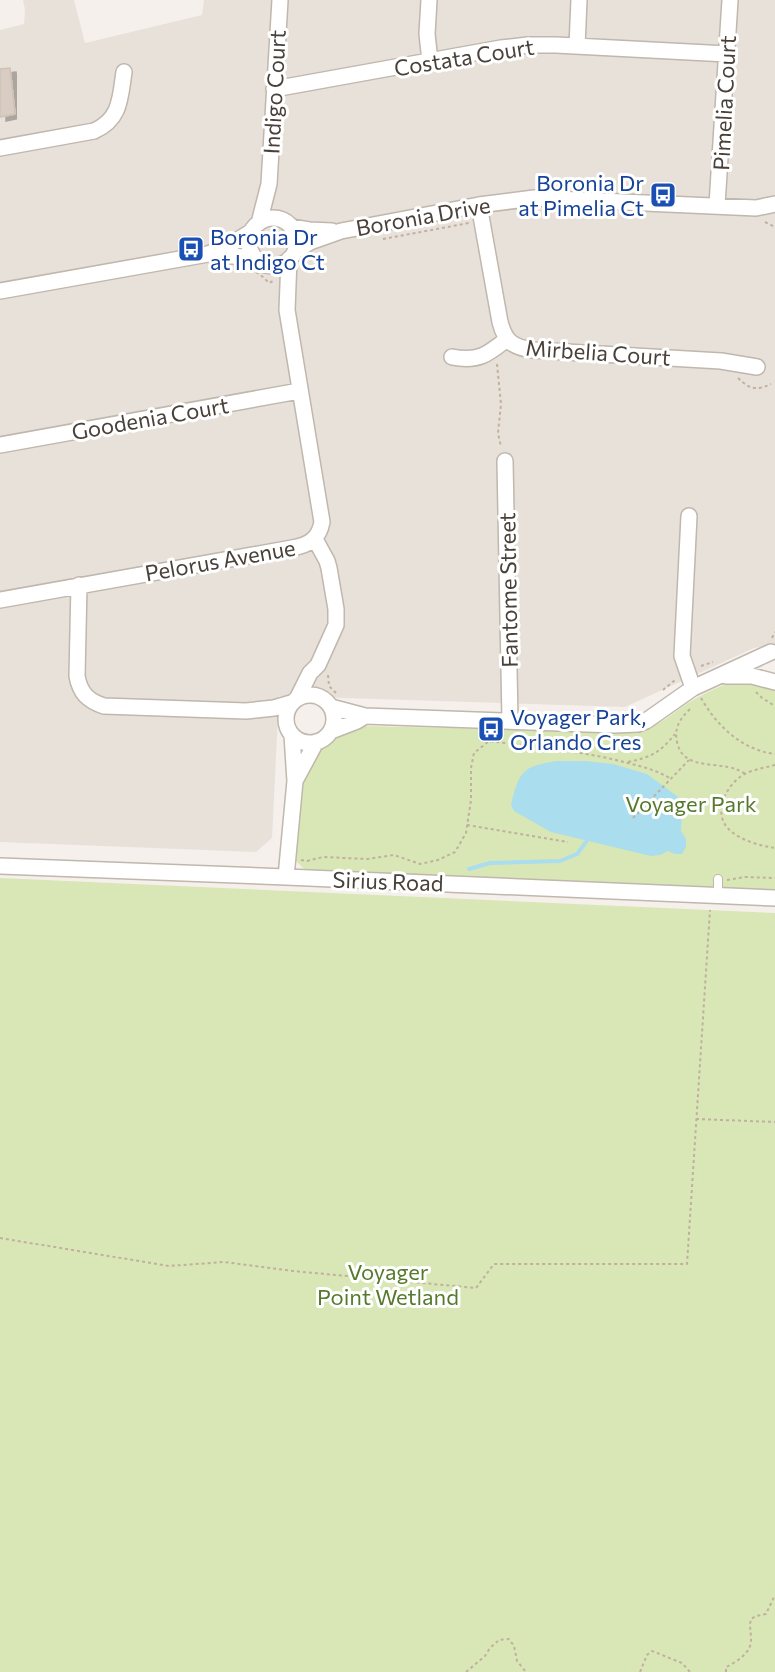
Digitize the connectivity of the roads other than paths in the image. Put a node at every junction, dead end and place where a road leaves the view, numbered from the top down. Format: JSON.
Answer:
{"nodes":[{"id":1,"x":280,"y":0,"type":"edge"},
{"id":2,"x":429,"y":0,"type":"edge"},
{"id":3,"x":579,"y":0,"type":"edge"},
{"id":4,"x":730,"y":0,"type":"edge"},
{"id":5,"x":577,"y":46,"type":"junction"},
{"id":6,"x":727,"y":54,"type":"junction"},
{"id":7,"x":430,"y":61,"type":"junction"},
{"id":8,"x":124,"y":72,"type":"dead end"},
{"id":9,"x":274,"y":89,"type":"junction"},
{"id":10,"x":0,"y":148,"type":"edge"},
{"id":11,"x":269,"y":184,"type":"junction"},
{"id":12,"x":775,"y":204,"type":"edge"},
{"id":13,"x":717,"y":205,"type":"junction"},
{"id":14,"x":756,"y":208,"type":"junction"},
{"id":15,"x":480,"y":212,"type":"junction"},
{"id":16,"x":775,"y":215,"type":"edge"},
{"id":17,"x":286,"y":223,"type":"junction"},
{"id":18,"x":256,"y":227,"type":"junction"},
{"id":19,"x":341,"y":231,"type":"junction"},
{"id":20,"x":208,"y":254,"type":"junction"},
{"id":21,"x":292,"y":255,"type":"junction"},
{"id":22,"x":259,"y":264,"type":"junction"},
{"id":23,"x":282,"y":278,"type":"junction"},
{"id":24,"x":0,"y":291,"type":"edge"},
{"id":25,"x":507,"y":339,"type":"junction"},
{"id":26,"x":452,"y":357,"type":"dead end"},
{"id":27,"x":757,"y":367,"type":"dead end"},
{"id":28,"x":299,"y":391,"type":"junction"},
{"id":29,"x":0,"y":445,"type":"edge"},
{"id":30,"x":505,"y":461,"type":"dead end"},
{"id":31,"x":689,"y":516,"type":"dead end"},
{"id":32,"x":315,"y":539,"type":"junction"},
{"id":33,"x":79,"y":585,"type":"junction"},
{"id":34,"x":0,"y":600,"type":"edge"},
{"id":35,"x":771,"y":647,"type":"edge"},
{"id":36,"x":719,"y":668,"type":"junction"},
{"id":37,"x":323,"y":669,"type":"junction"},
{"id":38,"x":775,"y":681,"type":"edge"},
{"id":39,"x":694,"y":688,"type":"junction"},
{"id":40,"x":294,"y":700,"type":"junction"},
{"id":41,"x":331,"y":700,"type":"junction"},
{"id":42,"x":246,"y":711,"type":"junction"},
{"id":43,"x":365,"y":716,"type":"junction"},
{"id":44,"x":510,"y":720,"type":"junction"},
{"id":45,"x":289,"y":731,"type":"junction"},
{"id":46,"x":331,"y":731,"type":"junction"},
{"id":47,"x":316,"y":742,"type":"junction"},
{"id":48,"x":295,"y":781,"type":"junction"},
{"id":49,"x":0,"y":866,"type":"edge"},
{"id":50,"x":286,"y":877,"type":"junction"},
{"id":51,"x":775,"y":898,"type":"edge"}],
"edges":[{"from":1,"to":9,"type":"street","name":"Indigo Court"},
{"from":2,"to":7,"type":"street"},
{"from":3,"to":5,"type":"street"},
{"from":4,"to":6,"type":"street","name":"Pimelia Court"},
{"from":5,"to":6,"type":"street","name":"Costata Court"},
{"from":5,"to":7,"type":"street","name":"Costata Court"},
{"from":6,"to":13,"type":"street","name":"Pimelia Court"},
{"from":7,"to":9,"type":"street","name":"Costata Court"},
{"from":8,"to":10,"type":"street"},
{"from":9,"to":11,"type":"street","name":"Indigo Court"},
{"from":11,"to":17,"type":"street","name":"Indigo Court"},
{"from":11,"to":18,"type":"street","name":"Indigo Court"},
{"from":12,"to":14,"type":"street","name":"Boronia Drive"},
{"from":13,"to":14,"type":"street","name":"Boronia Drive"},
{"from":13,"to":15,"type":"street","name":"Boronia Drive"},
{"from":14,"to":16,"type":"street","name":"Boronia Drive"},
{"from":15,"to":19,"type":"street","name":"Boronia Drive"},
{"from":15,"to":25,"type":"street","name":"Mirbelia Court"},
{"from":17,"to":18,"type":"street"},
{"from":17,"to":19,"type":"street","name":"Boronia Drive"},
{"from":17,"to":21,"type":"street"},
{"from":18,"to":20,"type":"street"},
{"from":18,"to":22,"type":"street"},
{"from":19,"to":21,"type":"street","name":"Boronia Drive"},
{"from":20,"to":22,"type":"street"},
{"from":20,"to":24,"type":"street"},
{"from":21,"to":22,"type":"street"},
{"from":21,"to":23,"type":"street","name":"Pelorus Avenue"},
{"from":22,"to":23,"type":"street","name":"Pelorus Avenue"},
{"from":23,"to":28,"type":"street","name":"Pelorus Avenue"},
{"from":25,"to":26,"type":"street"},
{"from":25,"to":27,"type":"street","name":"Mirbelia Court"},
{"from":28,"to":29,"type":"street","name":"Goodenia Court"},
{"from":28,"to":32,"type":"street","name":"Pelorus Avenue"},
{"from":30,"to":44,"type":"street","name":"Fantome Street"},
{"from":31,"to":39,"type":"street"},
{"from":32,"to":33,"type":"street","name":"Pelorus Avenue"},
{"from":32,"to":37,"type":"street"},
{"from":33,"to":34,"type":"street","name":"Pelorus Avenue"},
{"from":33,"to":42,"type":"street"},
{"from":35,"to":36,"type":"street"},
{"from":35,"to":38,"type":"street"},
{"from":36,"to":38,"type":"street"},
{"from":36,"to":39,"type":"street"},
{"from":37,"to":40,"type":"street"},
{"from":37,"to":41,"type":"street"},
{"from":39,"to":44,"type":"street"},
{"from":40,"to":41,"type":"street"},
{"from":40,"to":42,"type":"street"},
{"from":40,"to":45,"type":"street"},
{"from":41,"to":43,"type":"street"},
{"from":41,"to":46,"type":"street"},
{"from":42,"to":45,"type":"street"},
{"from":43,"to":44,"type":"street"},
{"from":43,"to":46,"type":"street"},
{"from":45,"to":47,"type":"street"},
{"from":45,"to":48,"type":"street"},
{"from":46,"to":47,"type":"street"},
{"from":47,"to":48,"type":"street"},
{"from":48,"to":50,"type":"street"},
{"from":49,"to":50,"type":"street","name":"Sirius Road"},
{"from":50,"to":51,"type":"street","name":"Sirius Road"}]}
